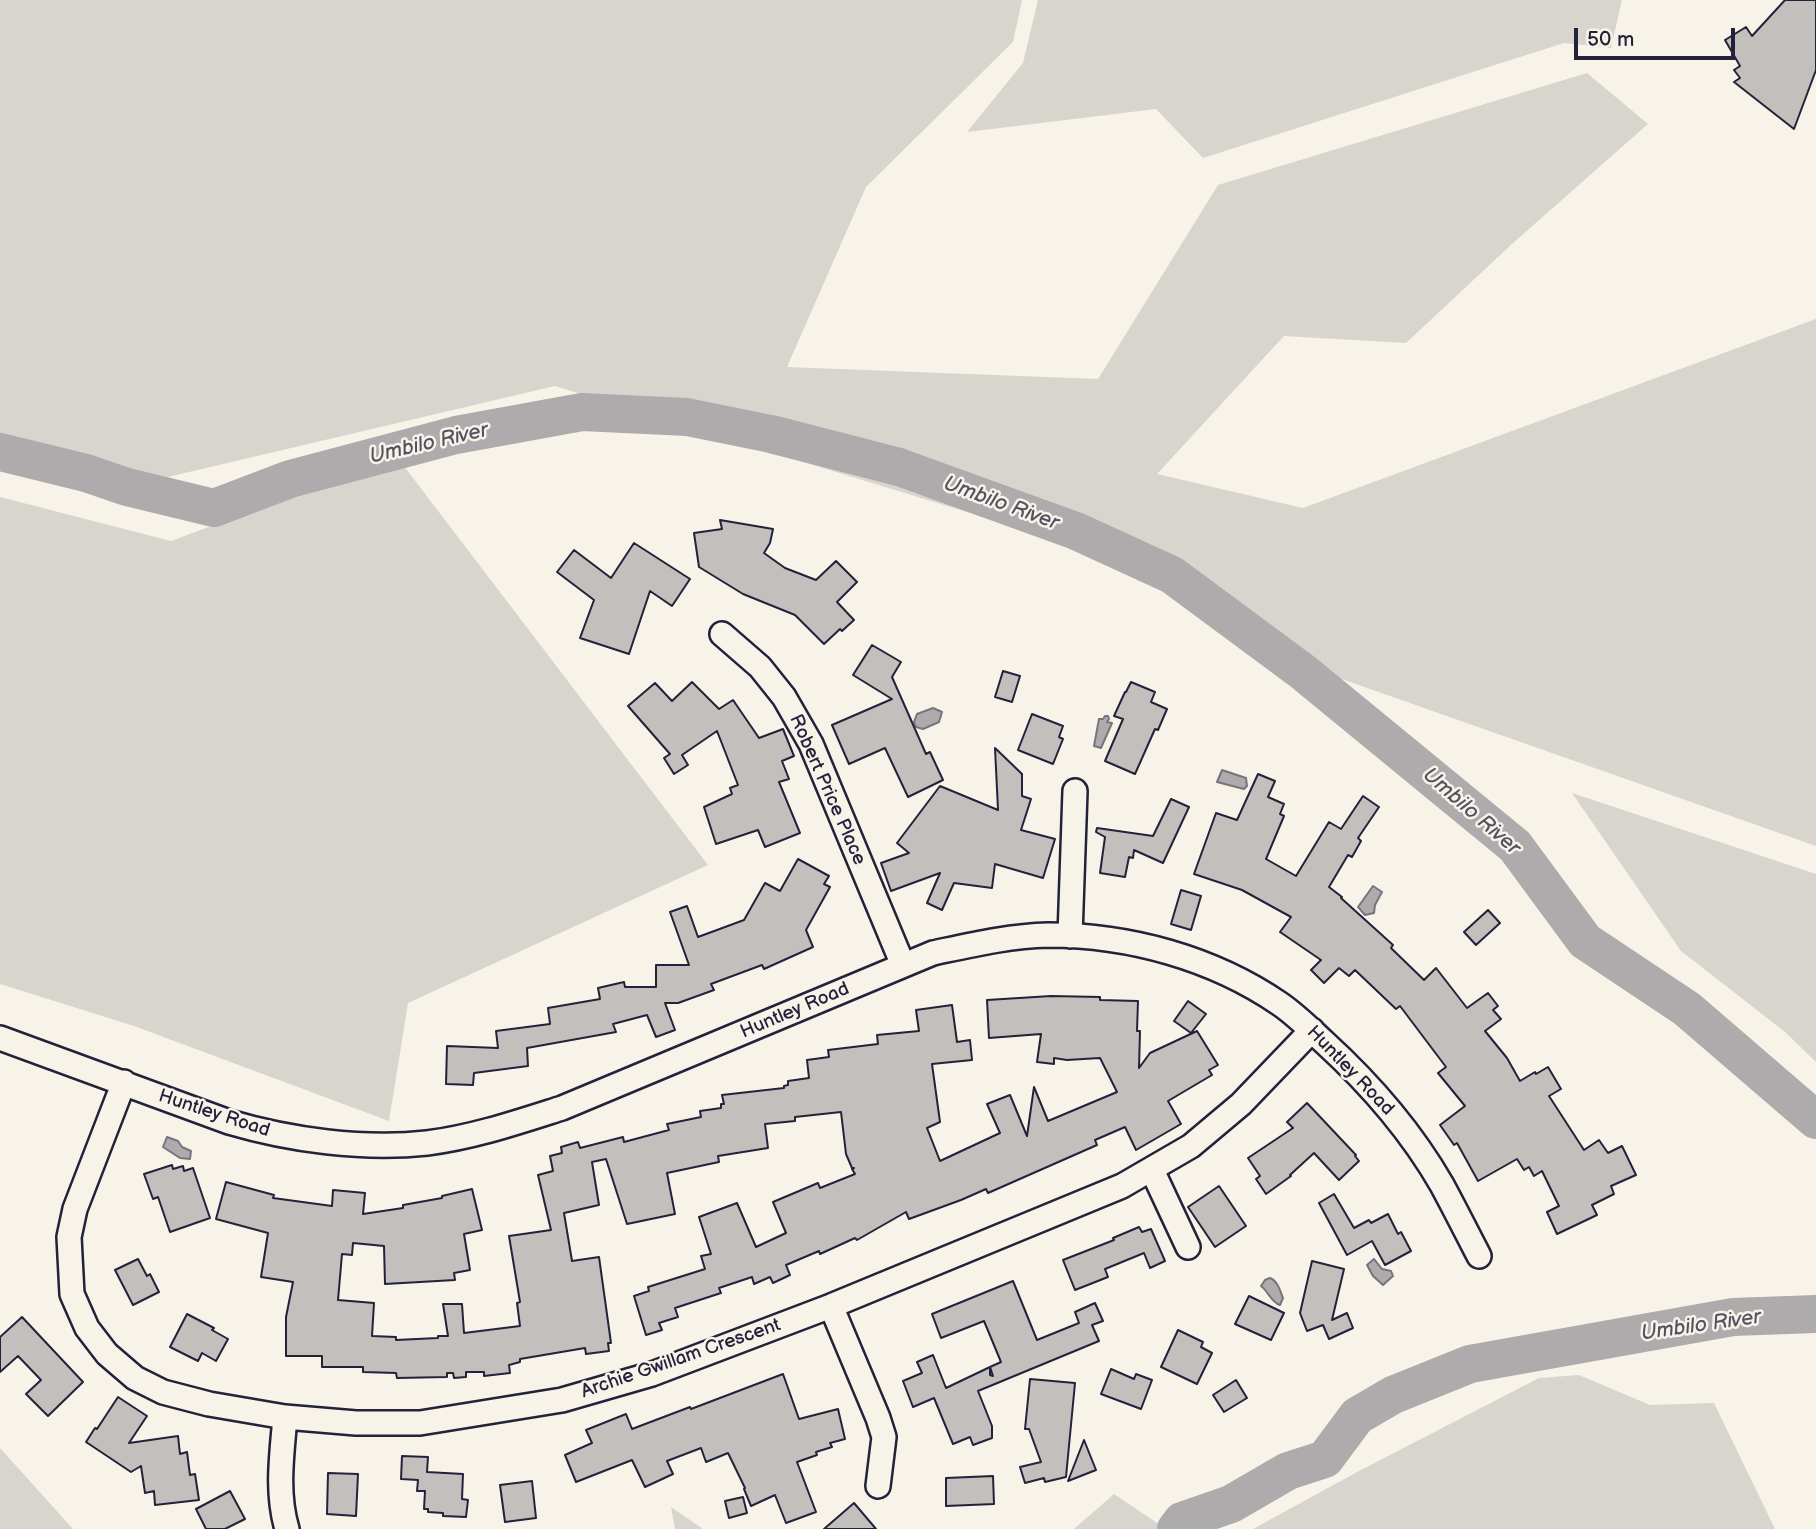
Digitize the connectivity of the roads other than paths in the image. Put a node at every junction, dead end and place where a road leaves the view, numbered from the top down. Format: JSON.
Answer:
{"nodes":[{"id":1,"x":722,"y":634,"type":"dead end"},
{"id":2,"x":1075,"y":791,"type":"dead end"},
{"id":3,"x":1070,"y":936,"type":"junction"},
{"id":4,"x":903,"y":965,"type":"junction"},
{"id":5,"x":1312,"y":1030,"type":"junction"},
{"id":6,"x":0,"y":1038,"type":"edge"},
{"id":7,"x":124,"y":1082,"type":"junction"},
{"id":8,"x":1152,"y":1170,"type":"junction"},
{"id":9,"x":1188,"y":1247,"type":"dead end"},
{"id":10,"x":1479,"y":1256,"type":"dead end"},
{"id":11,"x":831,"y":1306,"type":"junction"},
{"id":12,"x":285,"y":1417,"type":"junction"},
{"id":13,"x":878,"y":1486,"type":"dead end"},
{"id":14,"x":287,"y":1529,"type":"edge"}],
"edges":[{"from":1,"to":4,"type":"street","name":"Robert Price Place"},
{"from":2,"to":3,"type":"street"},
{"from":3,"to":4,"type":"street","name":"Huntley Road"},
{"from":3,"to":5,"type":"street","name":"Huntley Road"},
{"from":4,"to":7,"type":"street","name":"Huntley Road"},
{"from":5,"to":8,"type":"street","name":"Archie Gwillam Crescent"},
{"from":5,"to":10,"type":"street","name":"Huntley Road"},
{"from":6,"to":7,"type":"street","name":"Huntley Road"},
{"from":7,"to":12,"type":"street","name":"Archie Gwillam Crescent"},
{"from":8,"to":9,"type":"street"},
{"from":8,"to":11,"type":"street","name":"Archie Gwillam Crescent"},
{"from":11,"to":12,"type":"street","name":"Archie Gwillam Crescent"},
{"from":11,"to":13,"type":"street"},
{"from":12,"to":14,"type":"street"}]}
